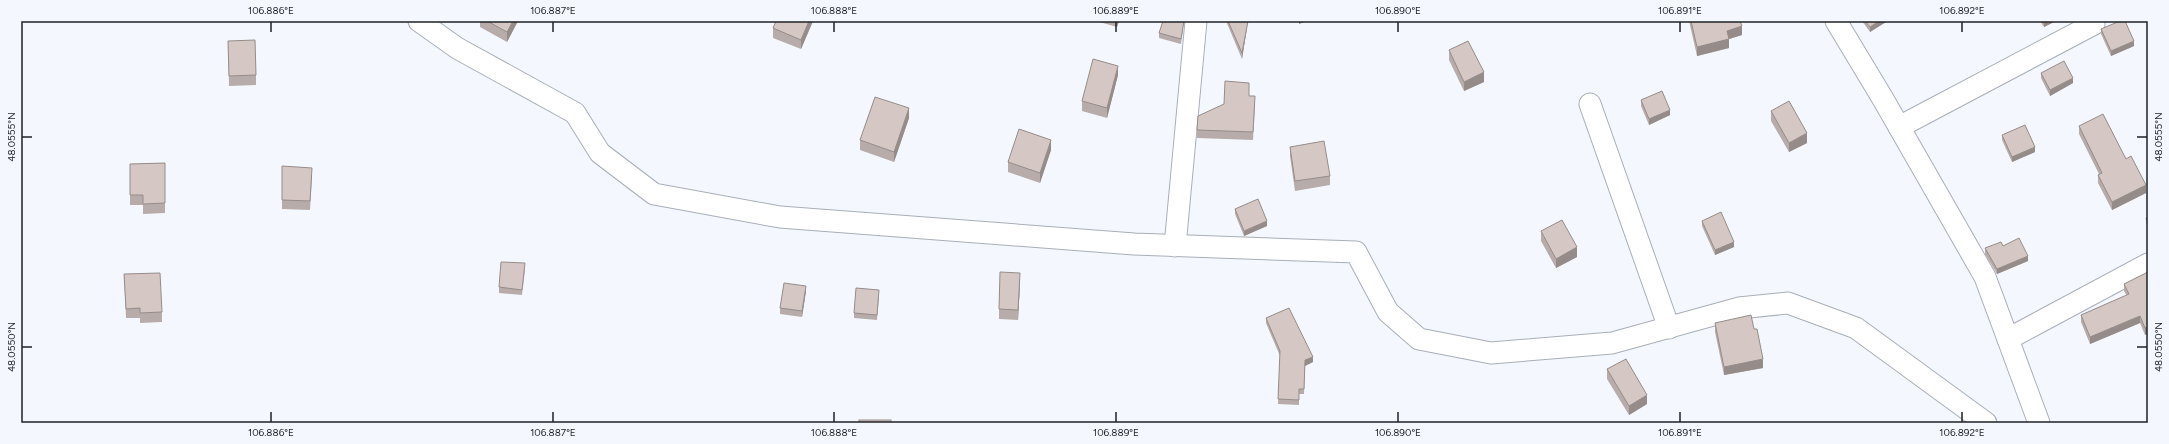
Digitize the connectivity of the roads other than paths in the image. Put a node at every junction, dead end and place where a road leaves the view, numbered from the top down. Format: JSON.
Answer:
{"nodes":[{"id":1,"x":420,"y":21,"type":"edge"},
{"id":2,"x":1196,"y":21,"type":"edge"},
{"id":3,"x":1836,"y":21,"type":"edge"},
{"id":4,"x":2094,"y":24,"type":"dead end"},
{"id":5,"x":1590,"y":104,"type":"dead end"},
{"id":6,"x":1899,"y":127,"type":"junction"},
{"id":7,"x":1175,"y":246,"type":"junction"},
{"id":8,"x":2148,"y":264,"type":"edge"},
{"id":9,"x":1669,"y":328,"type":"junction"},
{"id":10,"x":2008,"y":339,"type":"junction"},
{"id":11,"x":1986,"y":423,"type":"edge"},
{"id":12,"x":2039,"y":423,"type":"edge"}],
"edges":[{"from":1,"to":7,"type":"street"},
{"from":2,"to":7,"type":"street"},
{"from":3,"to":6,"type":"street"},
{"from":4,"to":6,"type":"street"},
{"from":5,"to":9,"type":"street"},
{"from":6,"to":10,"type":"street"},
{"from":7,"to":9,"type":"street"},
{"from":8,"to":10,"type":"street"},
{"from":9,"to":11,"type":"street"},
{"from":10,"to":12,"type":"street"}]}
